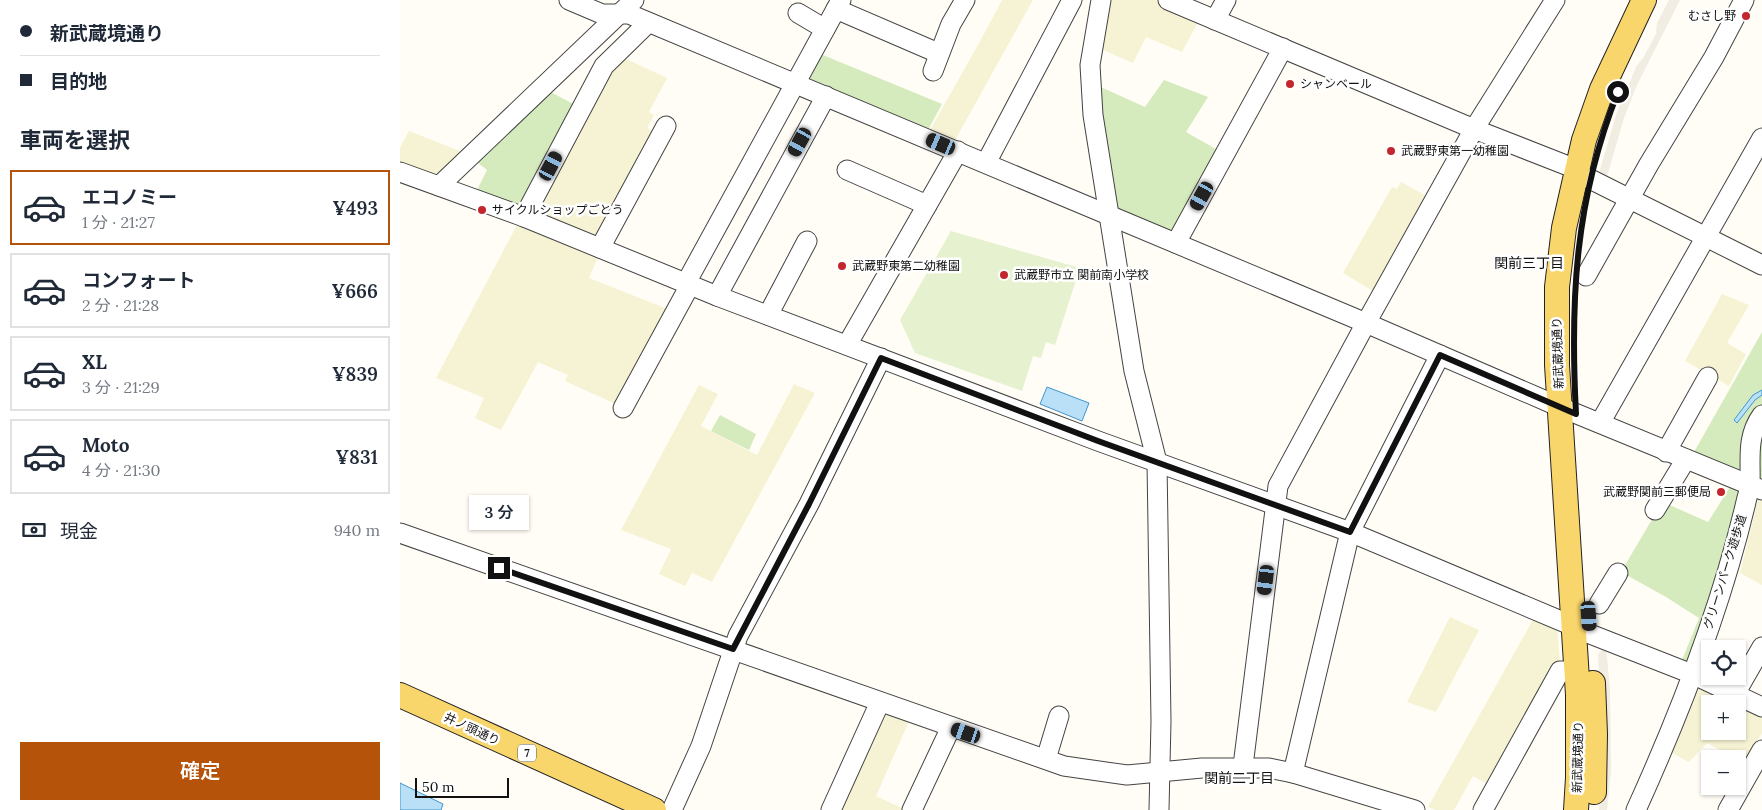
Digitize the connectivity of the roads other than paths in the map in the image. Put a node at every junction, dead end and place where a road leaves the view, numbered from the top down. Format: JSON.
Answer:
{"nodes":[{"id":1,"x":569,"y":0,"type":"edge"},
{"id":2,"x":634,"y":0,"type":"edge"},
{"id":3,"x":965,"y":0,"type":"edge"},
{"id":4,"x":1072,"y":0,"type":"edge"},
{"id":5,"x":1101,"y":0,"type":"edge"},
{"id":6,"x":1168,"y":0,"type":"edge"},
{"id":7,"x":1226,"y":0,"type":"edge"},
{"id":8,"x":1555,"y":0,"type":"edge"},
{"id":9,"x":1644,"y":0,"type":"edge"},
{"id":10,"x":1660,"y":0,"type":"edge"},
{"id":11,"x":1744,"y":0,"type":"edge"},
{"id":12,"x":838,"y":5,"type":"edge"},
{"id":13,"x":798,"y":13,"type":"dead end"},
{"id":14,"x":618,"y":15,"type":"junction"},
{"id":15,"x":1215,"y":20,"type":"junction"},
{"id":16,"x":648,"y":23,"type":"junction"},
{"id":17,"x":825,"y":29,"type":"junction"},
{"id":18,"x":1283,"y":48,"type":"junction"},
{"id":19,"x":796,"y":82,"type":"junction"},
{"id":20,"x":826,"y":96,"type":"junction"},
{"id":21,"x":666,"y":126,"type":"dead end"},
{"id":22,"x":1474,"y":129,"type":"junction"},
{"id":23,"x":1762,"y":138,"type":"edge"},
{"id":24,"x":958,"y":151,"type":"junction"},
{"id":25,"x":986,"y":162,"type":"junction"},
{"id":26,"x":846,"y":171,"type":"dead end"},
{"id":27,"x":400,"y":172,"type":"edge"},
{"id":28,"x":1583,"y":174,"type":"junction"},
{"id":29,"x":439,"y":186,"type":"junction"},
{"id":30,"x":738,"y":189,"type":"junction"},
{"id":31,"x":1630,"y":198,"type":"junction"},
{"id":32,"x":766,"y":205,"type":"junction"},
{"id":33,"x":927,"y":205,"type":"junction"},
{"id":34,"x":1108,"y":214,"type":"junction"},
{"id":35,"x":524,"y":217,"type":"junction"},
{"id":36,"x":1706,"y":236,"type":"junction"},
{"id":37,"x":807,"y":241,"type":"dead end"},
{"id":38,"x":1176,"y":243,"type":"junction"},
{"id":39,"x":600,"y":248,"type":"junction"},
{"id":40,"x":1762,"y":265,"type":"edge"},
{"id":41,"x":1586,"y":276,"type":"dead end"},
{"id":42,"x":688,"y":284,"type":"junction"},
{"id":43,"x":716,"y":296,"type":"junction"},
{"id":44,"x":768,"y":315,"type":"junction"},
{"id":45,"x":1366,"y":323,"type":"junction"},
{"id":46,"x":847,"y":345,"type":"junction"},
{"id":47,"x":1440,"y":355,"type":"junction"},
{"id":48,"x":881,"y":358,"type":"junction"},
{"id":49,"x":1708,"y":377,"type":"dead end"},
{"id":50,"x":623,"y":408,"type":"dead end"},
{"id":51,"x":1568,"y":410,"type":"junction"},
{"id":52,"x":1762,"y":415,"type":"edge"},
{"id":53,"x":1600,"y":424,"type":"junction"},
{"id":54,"x":1666,"y":452,"type":"junction"},
{"id":55,"x":1686,"y":460,"type":"junction"},
{"id":56,"x":1157,"y":462,"type":"junction"},
{"id":57,"x":1756,"y":488,"type":"edge"},
{"id":58,"x":1275,"y":505,"type":"junction"},
{"id":59,"x":1655,"y":510,"type":"dead end"},
{"id":60,"x":1350,"y":532,"type":"junction"},
{"id":61,"x":400,"y":534,"type":"edge"},
{"id":62,"x":1618,"y":573,"type":"dead end"},
{"id":63,"x":1599,"y":604,"type":"dead end"},
{"id":64,"x":1582,"y":630,"type":"junction"},
{"id":65,"x":1762,"y":647,"type":"edge"},
{"id":66,"x":733,"y":649,"type":"junction"},
{"id":67,"x":1566,"y":671,"type":"dead end"},
{"id":68,"x":1692,"y":674,"type":"junction"},
{"id":69,"x":1735,"y":694,"type":"junction"},
{"id":70,"x":400,"y":696,"type":"edge"},
{"id":71,"x":880,"y":702,"type":"junction"},
{"id":72,"x":1762,"y":707,"type":"edge"},
{"id":73,"x":1059,"y":716,"type":"dead end"},
{"id":74,"x":951,"y":727,"type":"junction"},
{"id":75,"x":1762,"y":750,"type":"edge"},
{"id":76,"x":1046,"y":760,"type":"junction"},
{"id":77,"x":1242,"y":766,"type":"junction"},
{"id":78,"x":1160,"y":772,"type":"junction"},
{"id":79,"x":1293,"y":773,"type":"junction"},
{"id":80,"x":654,"y":810,"type":"edge"},
{"id":81,"x":672,"y":810,"type":"edge"},
{"id":82,"x":831,"y":810,"type":"edge"},
{"id":83,"x":912,"y":810,"type":"edge"},
{"id":84,"x":1159,"y":810,"type":"edge"},
{"id":85,"x":1415,"y":810,"type":"edge"},
{"id":86,"x":1483,"y":810,"type":"edge"},
{"id":87,"x":1576,"y":810,"type":"edge"},
{"id":88,"x":1592,"y":810,"type":"edge"},
{"id":89,"x":1636,"y":810,"type":"edge"},
{"id":90,"x":1728,"y":810,"type":"edge"}],
"edges":[{"from":1,"to":14,"type":"street"},
{"from":2,"to":14,"type":"street"},
{"from":3,"to":12,"type":"street"},
{"from":4,"to":25,"type":"street"},
{"from":5,"to":34,"type":"street"},
{"from":6,"to":15,"type":"street"},
{"from":7,"to":15,"type":"street"},
{"from":8,"to":22,"type":"street"},
{"from":9,"to":28,"type":"main road","name":"新武蔵境通り"},
{"from":10,"to":28,"type":"main road","name":"新武蔵境通り"},
{"from":11,"to":31,"type":"street"},
{"from":12,"to":17,"type":"street"},
{"from":13,"to":17,"type":"street"},
{"from":14,"to":16,"type":"street"},
{"from":14,"to":29,"type":"street"},
{"from":15,"to":18,"type":"street"},
{"from":16,"to":19,"type":"street"},
{"from":16,"to":35,"type":"street"},
{"from":17,"to":19,"type":"street"},
{"from":18,"to":22,"type":"street"},
{"from":18,"to":38,"type":"street"},
{"from":19,"to":20,"type":"street"},
{"from":19,"to":30,"type":"street"},
{"from":20,"to":24,"type":"street"},
{"from":20,"to":32,"type":"street"},
{"from":21,"to":39,"type":"street"},
{"from":22,"to":28,"type":"street"},
{"from":22,"to":45,"type":"street"},
{"from":23,"to":36,"type":"street"},
{"from":24,"to":25,"type":"street"},
{"from":24,"to":33,"type":"street"},
{"from":25,"to":34,"type":"street"},
{"from":26,"to":33,"type":"street"},
{"from":27,"to":29,"type":"street"},
{"from":28,"to":31,"type":"street"},
{"from":28,"to":51,"type":"main road","name":"新武蔵境通り"},
{"from":29,"to":35,"type":"street"},
{"from":30,"to":32,"type":"street"},
{"from":30,"to":42,"type":"street"},
{"from":31,"to":36,"type":"street"},
{"from":31,"to":41,"type":"street"},
{"from":32,"to":43,"type":"street"},
{"from":33,"to":46,"type":"street"},
{"from":34,"to":38,"type":"street"},
{"from":34,"to":56,"type":"street"},
{"from":35,"to":39,"type":"street"},
{"from":36,"to":40,"type":"street"},
{"from":36,"to":53,"type":"street"},
{"from":37,"to":44,"type":"street"},
{"from":38,"to":45,"type":"street"},
{"from":39,"to":42,"type":"street"},
{"from":42,"to":43,"type":"street"},
{"from":42,"to":50,"type":"street"},
{"from":43,"to":44,"type":"street"},
{"from":44,"to":46,"type":"street"},
{"from":45,"to":47,"type":"street"},
{"from":45,"to":58,"type":"street"},
{"from":46,"to":48,"type":"street"},
{"from":47,"to":51,"type":"street"},
{"from":47,"to":60,"type":"street"},
{"from":48,"to":56,"type":"street"},
{"from":48,"to":66,"type":"street"},
{"from":49,"to":54,"type":"street"},
{"from":51,"to":53,"type":"street"},
{"from":51,"to":64,"type":"main road","name":"新武蔵境通り"},
{"from":52,"to":57,"type":"street","name":"グリーンパーク遊歩道"},
{"from":53,"to":54,"type":"street"},
{"from":54,"to":55,"type":"street"},
{"from":55,"to":57,"type":"street"},
{"from":55,"to":59,"type":"street"},
{"from":56,"to":58,"type":"street"},
{"from":56,"to":78,"type":"street"},
{"from":57,"to":68,"type":"street","name":"グリーンパーク遊歩道"},
{"from":58,"to":60,"type":"street"},
{"from":58,"to":77,"type":"street"},
{"from":60,"to":64,"type":"street"},
{"from":60,"to":79,"type":"street"},
{"from":61,"to":66,"type":"street"},
{"from":62,"to":63,"type":"street"},
{"from":64,"to":68,"type":"street"},
{"from":64,"to":87,"type":"main road","name":"新武蔵境通り"},
{"from":64,"to":88,"type":"main road","name":"新武蔵境通り"},
{"from":65,"to":69,"type":"street"},
{"from":66,"to":71,"type":"street"},
{"from":66,"to":81,"type":"street"},
{"from":67,"to":86,"type":"street"},
{"from":68,"to":69,"type":"street"},
{"from":68,"to":89,"type":"street","name":"グリーンパーク遊歩道"},
{"from":69,"to":72,"type":"street"},
{"from":70,"to":80,"type":"main road","name":"井ノ頭通り","number":"7"},
{"from":71,"to":74,"type":"street"},
{"from":71,"to":82,"type":"street"},
{"from":73,"to":76,"type":"street"},
{"from":74,"to":76,"type":"street"},
{"from":74,"to":83,"type":"street"},
{"from":75,"to":90,"type":"street"},
{"from":76,"to":78,"type":"street"},
{"from":77,"to":78,"type":"street"},
{"from":77,"to":79,"type":"street"},
{"from":78,"to":84,"type":"street"},
{"from":79,"to":85,"type":"street"}]}
